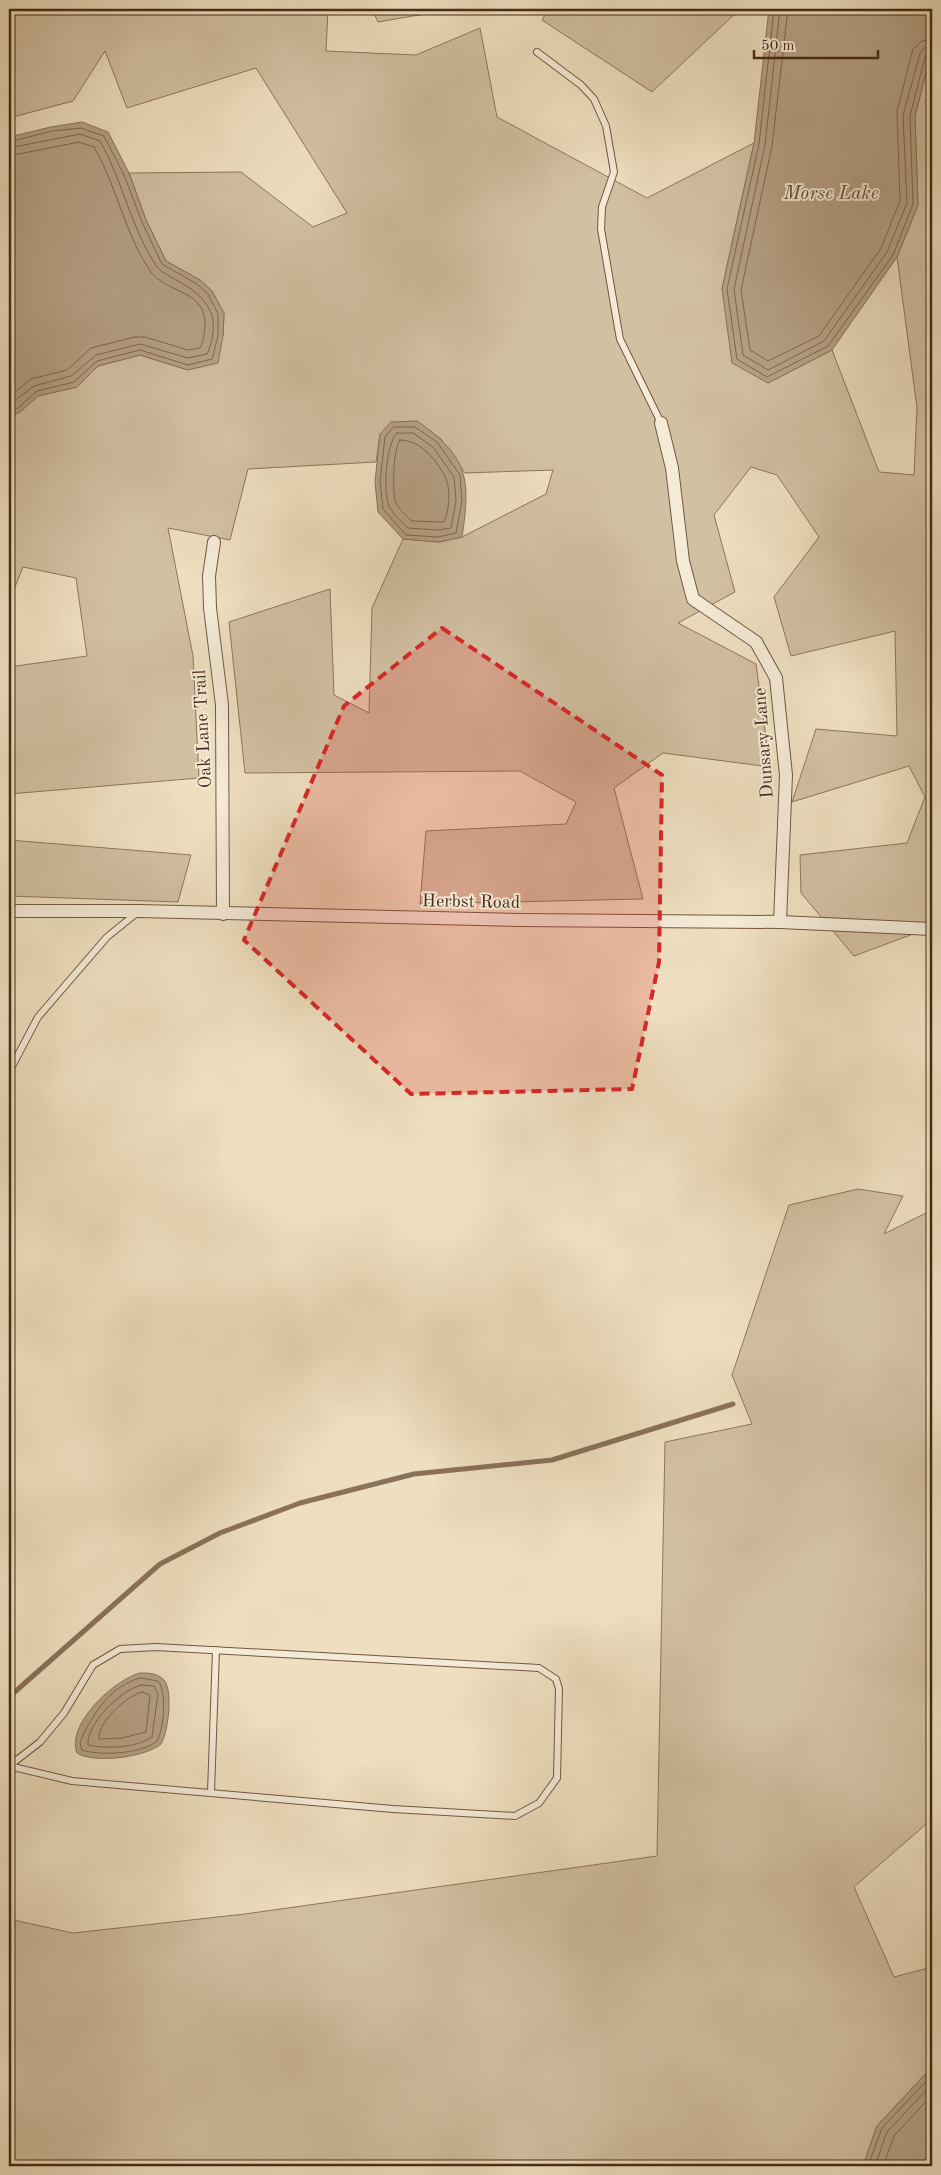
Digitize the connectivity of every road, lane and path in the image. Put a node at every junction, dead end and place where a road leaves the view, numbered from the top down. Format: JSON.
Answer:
{"nodes":[{"id":1,"x":537,"y":52,"type":"dead end"},
{"id":2,"x":661,"y":423,"type":"joint"},
{"id":3,"x":214,"y":542,"type":"dead end"},
{"id":4,"x":139,"y":911,"type":"junction"},
{"id":5,"x":9,"y":912,"type":"edge"},
{"id":6,"x":223,"y":914,"type":"junction"},
{"id":7,"x":780,"y":922,"type":"junction"},
{"id":8,"x":932,"y":929,"type":"edge"},
{"id":9,"x":9,"y":1072,"type":"edge"},
{"id":10,"x":216,"y":1650,"type":"junction"},
{"id":11,"x":9,"y":1766,"type":"edge"},
{"id":12,"x":211,"y":1792,"type":"junction"}],
"edges":[{"from":1,"to":2,"type":"lane"},
{"from":2,"to":7,"type":"street","name":"Dunsary Lane"},
{"from":3,"to":6,"type":"street","name":"Oak Lane Trail"},
{"from":4,"to":5,"type":"street","name":"Herbst Road"},
{"from":4,"to":6,"type":"street","name":"Herbst Road"},
{"from":4,"to":9,"type":"lane"},
{"from":6,"to":7,"type":"street","name":"Herbst Road"},
{"from":7,"to":8,"type":"street","name":"Herbst Road"},
{"from":10,"to":11,"type":"lane"},
{"from":10,"to":12,"type":"lane"},
{"from":10,"to":12,"type":"lane"},
{"from":11,"to":12,"type":"lane"}]}
